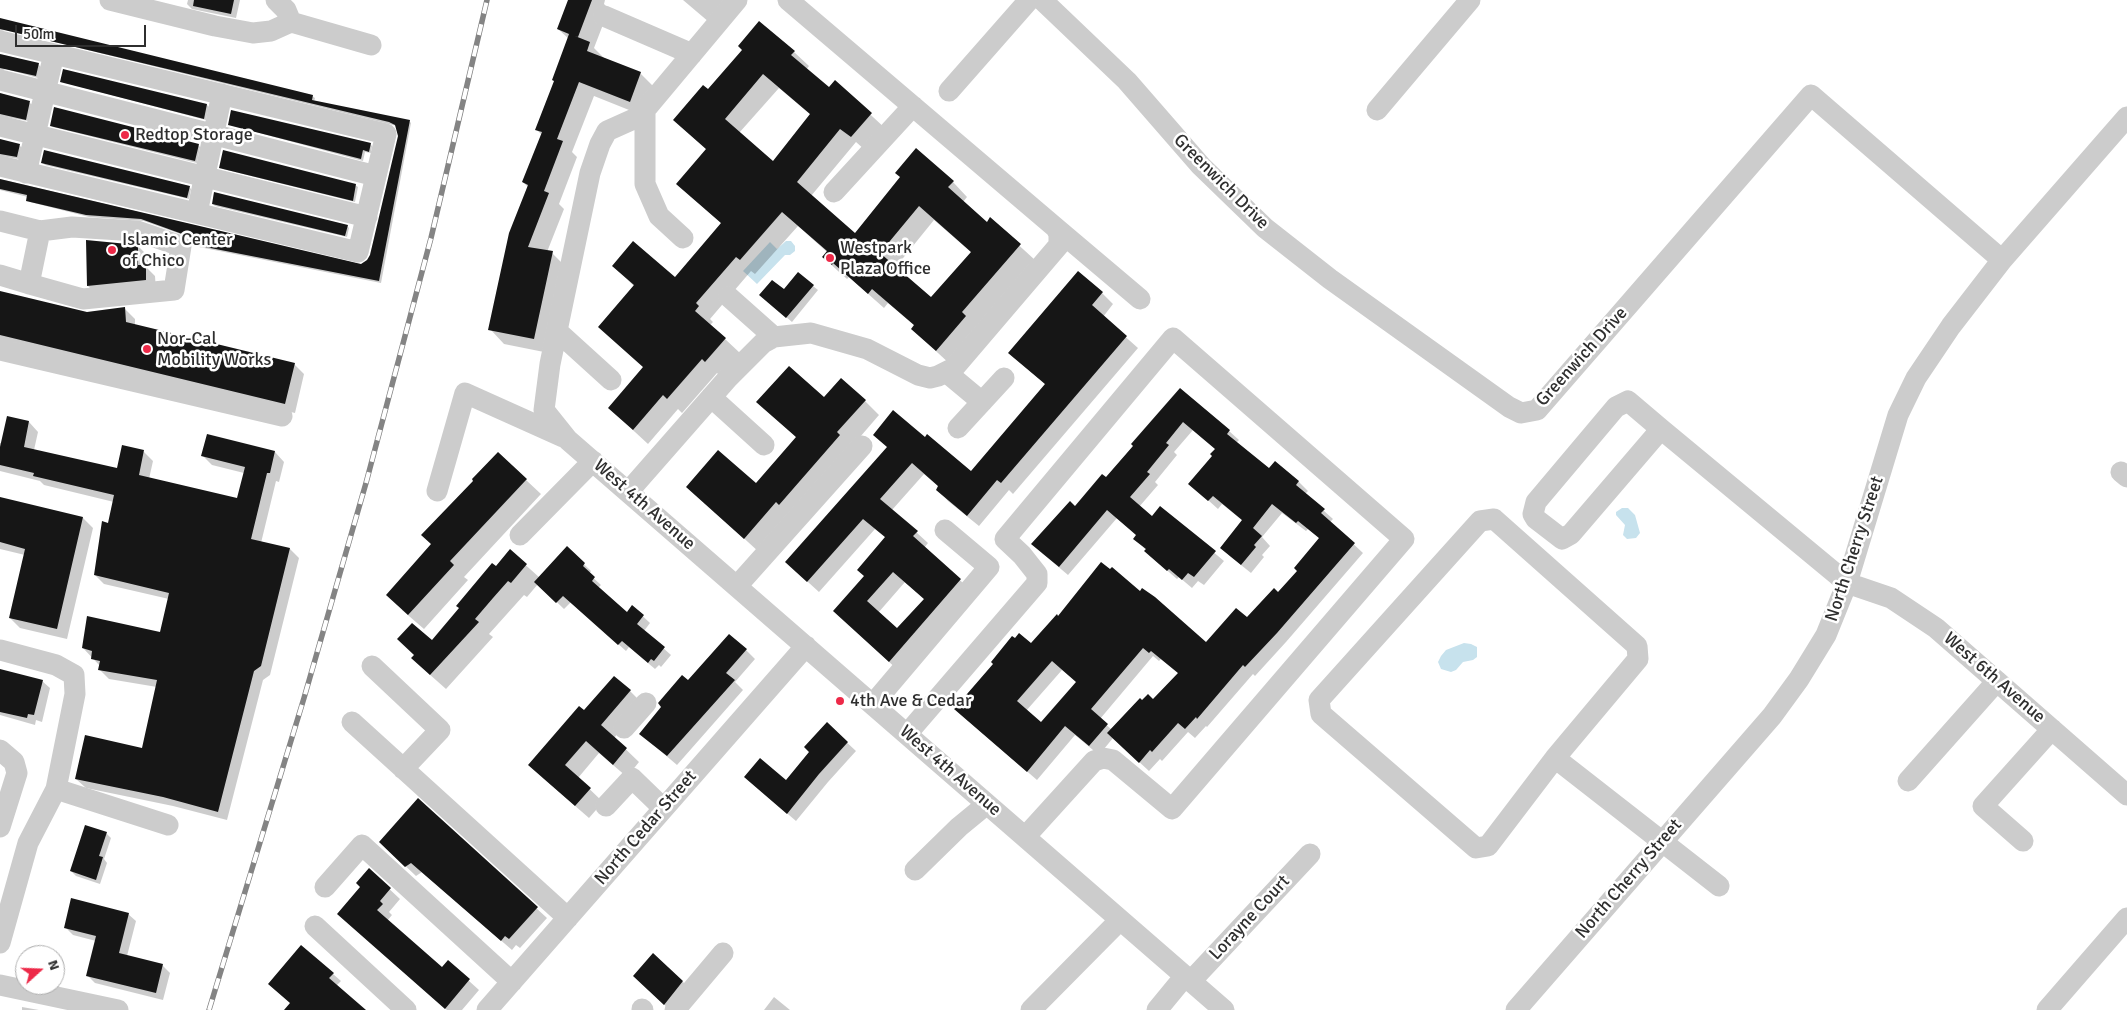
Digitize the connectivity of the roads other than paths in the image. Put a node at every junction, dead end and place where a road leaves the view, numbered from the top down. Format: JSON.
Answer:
{"nodes":[{"id":1,"x":110,"y":0,"type":"edge"},
{"id":2,"x":276,"y":0,"type":"edge"},
{"id":3,"x":737,"y":0,"type":"edge"},
{"id":4,"x":788,"y":0,"type":"edge"},
{"id":5,"x":1030,"y":0,"type":"edge"},
{"id":6,"x":1042,"y":0,"type":"edge"},
{"id":7,"x":1470,"y":0,"type":"edge"},
{"id":8,"x":604,"y":16,"type":"dead end"},
{"id":9,"x":291,"y":22,"type":"junction"},
{"id":10,"x":0,"y":41,"type":"edge"},
{"id":11,"x":371,"y":45,"type":"dead end"},
{"id":12,"x":54,"y":54,"type":"junction"},
{"id":13,"x":692,"y":54,"type":"junction"},
{"id":14,"x":0,"y":80,"type":"edge"},
{"id":15,"x":949,"y":91,"type":"dead end"},
{"id":16,"x":45,"y":92,"type":"junction"},
{"id":17,"x":222,"y":94,"type":"junction"},
{"id":18,"x":913,"y":106,"type":"junction"},
{"id":19,"x":646,"y":110,"type":"junction"},
{"id":20,"x":1377,"y":110,"type":"dead end"},
{"id":21,"x":2127,"y":117,"type":"edge"},
{"id":22,"x":0,"y":126,"type":"edge"},
{"id":23,"x":35,"y":134,"type":"junction"},
{"id":24,"x":214,"y":134,"type":"junction"},
{"id":25,"x":0,"y":166,"type":"edge"},
{"id":26,"x":26,"y":172,"type":"junction"},
{"id":27,"x":205,"y":176,"type":"junction"},
{"id":28,"x":376,"y":176,"type":"junction"},
{"id":29,"x":834,"y":192,"type":"dead end"},
{"id":30,"x":197,"y":214,"type":"junction"},
{"id":31,"x":367,"y":217,"type":"junction"},
{"id":32,"x":0,"y":221,"type":"edge"},
{"id":33,"x":1056,"y":228,"type":"junction"},
{"id":34,"x":40,"y":231,"type":"junction"},
{"id":35,"x":683,"y":238,"type":"dead end"},
{"id":36,"x":2002,"y":260,"type":"junction"},
{"id":37,"x":0,"y":275,"type":"edge"},
{"id":38,"x":29,"y":284,"type":"junction"},
{"id":39,"x":730,"y":297,"type":"dead end"},
{"id":40,"x":1140,"y":299,"type":"dead end"},
{"id":41,"x":557,"y":331,"type":"junction"},
{"id":42,"x":774,"y":337,"type":"junction"},
{"id":43,"x":0,"y":350,"type":"edge"},
{"id":44,"x":946,"y":372,"type":"junction"},
{"id":45,"x":1004,"y":378,"type":"dead end"},
{"id":46,"x":611,"y":380,"type":"dead end"},
{"id":47,"x":711,"y":397,"type":"junction"},
{"id":48,"x":982,"y":402,"type":"junction"},
{"id":49,"x":282,"y":416,"type":"dead end"},
{"id":50,"x":958,"y":428,"type":"dead end"},
{"id":51,"x":1661,"y":428,"type":"junction"},
{"id":52,"x":568,"y":440,"type":"junction"},
{"id":53,"x":764,"y":445,"type":"dead end"},
{"id":54,"x":862,"y":446,"type":"dead end"},
{"id":55,"x":593,"y":461,"type":"junction"},
{"id":56,"x":437,"y":491,"type":"dead end"},
{"id":57,"x":628,"y":492,"type":"junction"},
{"id":58,"x":945,"y":530,"type":"dead end"},
{"id":59,"x":520,"y":535,"type":"dead end"},
{"id":60,"x":1848,"y":583,"type":"junction"},
{"id":61,"x":737,"y":586,"type":"junction"},
{"id":62,"x":806,"y":646,"type":"junction"},
{"id":63,"x":0,"y":650,"type":"edge"},
{"id":64,"x":372,"y":666,"type":"dead end"},
{"id":65,"x":1997,"y":681,"type":"junction"},
{"id":66,"x":646,"y":703,"type":"dead end"},
{"id":67,"x":873,"y":704,"type":"junction"},
{"id":68,"x":352,"y":722,"type":"dead end"},
{"id":69,"x":624,"y":728,"type":"dead end"},
{"id":70,"x":2052,"y":729,"type":"junction"},
{"id":71,"x":907,"y":734,"type":"junction"},
{"id":72,"x":0,"y":750,"type":"edge"},
{"id":73,"x":1555,"y":758,"type":"junction"},
{"id":74,"x":404,"y":769,"type":"junction"},
{"id":75,"x":1908,"y":781,"type":"dead end"},
{"id":76,"x":56,"y":789,"type":"junction"},
{"id":77,"x":2127,"y":795,"type":"edge"},
{"id":78,"x":987,"y":804,"type":"junction"},
{"id":79,"x":606,"y":806,"type":"dead end"},
{"id":80,"x":663,"y":808,"type":"junction"},
{"id":81,"x":3,"y":813,"type":"edge"},
{"id":82,"x":168,"y":825,"type":"dead end"},
{"id":83,"x":1025,"y":837,"type":"junction"},
{"id":84,"x":1661,"y":842,"type":"junction"},
{"id":85,"x":2023,"y":842,"type":"dead end"},
{"id":86,"x":28,"y":843,"type":"junction"},
{"id":87,"x":1310,"y":854,"type":"dead end"},
{"id":88,"x":915,"y":870,"type":"dead end"},
{"id":89,"x":1719,"y":886,"type":"dead end"},
{"id":90,"x":325,"y":887,"type":"dead end"},
{"id":91,"x":7,"y":893,"type":"edge"},
{"id":92,"x":568,"y":918,"type":"junction"},
{"id":93,"x":2127,"y":918,"type":"edge"},
{"id":94,"x":1120,"y":920,"type":"junction"},
{"id":95,"x":314,"y":926,"type":"dead end"},
{"id":96,"x":0,"y":943,"type":"edge"},
{"id":97,"x":723,"y":953,"type":"dead end"},
{"id":98,"x":1188,"y":979,"type":"junction"},
{"id":99,"x":512,"y":982,"type":"junction"},
{"id":100,"x":0,"y":985,"type":"edge"},
{"id":101,"x":118,"y":1010,"type":"edge"},
{"id":102,"x":406,"y":1010,"type":"edge"},
{"id":103,"x":487,"y":1010,"type":"edge"},
{"id":104,"x":675,"y":1010,"type":"edge"},
{"id":105,"x":1031,"y":1010,"type":"edge"},
{"id":106,"x":1157,"y":1010,"type":"edge"},
{"id":107,"x":1224,"y":1010,"type":"edge"},
{"id":108,"x":1516,"y":1010,"type":"edge"},
{"id":109,"x":2047,"y":1010,"type":"edge"}],
"edges":[{"from":1,"to":9,"type":"street"},
{"from":2,"to":9,"type":"street"},
{"from":3,"to":13,"type":"street"},
{"from":4,"to":18,"type":"street"},
{"from":5,"to":15,"type":"street"},
{"from":6,"to":36,"type":"street","name":"Greenwich Drive"},
{"from":7,"to":20,"type":"street"},
{"from":8,"to":13,"type":"street"},
{"from":9,"to":11,"type":"street"},
{"from":10,"to":12,"type":"street"},
{"from":12,"to":16,"type":"street"},
{"from":12,"to":17,"type":"street"},
{"from":13,"to":19,"type":"street"},
{"from":14,"to":16,"type":"street"},
{"from":16,"to":23,"type":"street"},
{"from":16,"to":24,"type":"street"},
{"from":17,"to":24,"type":"street"},
{"from":17,"to":28,"type":"street"},
{"from":18,"to":29,"type":"street"},
{"from":18,"to":33,"type":"street"},
{"from":19,"to":35,"type":"street"},
{"from":19,"to":41,"type":"street"},
{"from":21,"to":36,"type":"street","name":"North Cherry Street"},
{"from":22,"to":23,"type":"street"},
{"from":23,"to":26,"type":"street"},
{"from":23,"to":27,"type":"street"},
{"from":24,"to":27,"type":"street"},
{"from":24,"to":28,"type":"street"},
{"from":25,"to":26,"type":"street"},
{"from":26,"to":30,"type":"street"},
{"from":27,"to":30,"type":"street"},
{"from":27,"to":31,"type":"street"},
{"from":28,"to":31,"type":"street"},
{"from":30,"to":31,"type":"street"},
{"from":32,"to":34,"type":"street"},
{"from":33,"to":40,"type":"street"},
{"from":33,"to":44,"type":"street"},
{"from":34,"to":38,"type":"street"},
{"from":34,"to":38,"type":"street"},
{"from":36,"to":60,"type":"street","name":"North Cherry Street"},
{"from":37,"to":38,"type":"street"},
{"from":39,"to":42,"type":"street"},
{"from":41,"to":46,"type":"street"},
{"from":41,"to":52,"type":"street","name":"West 4th Avenue"},
{"from":42,"to":44,"type":"street"},
{"from":42,"to":47,"type":"street"},
{"from":43,"to":49,"type":"street"},
{"from":44,"to":48,"type":"street"},
{"from":45,"to":48,"type":"street"},
{"from":47,"to":53,"type":"street"},
{"from":47,"to":57,"type":"street"},
{"from":48,"to":50,"type":"street"},
{"from":51,"to":51,"type":"street"},
{"from":51,"to":60,"type":"street"},
{"from":52,"to":55,"type":"street","name":"West 4th Avenue"},
{"from":52,"to":56,"type":"street"},
{"from":54,"to":61,"type":"street"},
{"from":55,"to":57,"type":"street","name":"West 4th Avenue"},
{"from":55,"to":59,"type":"street"},
{"from":57,"to":61,"type":"street","name":"West 4th Avenue"},
{"from":58,"to":67,"type":"street"},
{"from":60,"to":65,"type":"street","name":"West 6th Avenue"},
{"from":60,"to":84,"type":"street","name":"North Cherry Street"},
{"from":61,"to":62,"type":"street","name":"West 4th Avenue"},
{"from":62,"to":67,"type":"street","name":"West 4th Avenue"},
{"from":62,"to":80,"type":"street","name":"North Cedar Street"},
{"from":63,"to":76,"type":"street"},
{"from":64,"to":74,"type":"street"},
{"from":65,"to":70,"type":"street","name":"West 6th Avenue"},
{"from":65,"to":75,"type":"street"},
{"from":66,"to":69,"type":"street"},
{"from":67,"to":71,"type":"street","name":"West 4th Avenue"},
{"from":68,"to":74,"type":"street"},
{"from":70,"to":77,"type":"street","name":"West 6th Avenue"},
{"from":70,"to":85,"type":"street"},
{"from":71,"to":78,"type":"street","name":"West 4th Avenue"},
{"from":71,"to":83,"type":"street"},
{"from":72,"to":81,"type":"street"},
{"from":73,"to":73,"type":"street"},
{"from":73,"to":84,"type":"street"},
{"from":74,"to":92,"type":"street"},
{"from":76,"to":82,"type":"street"},
{"from":76,"to":86,"type":"street"},
{"from":78,"to":83,"type":"street","name":"West 4th Avenue"},
{"from":78,"to":88,"type":"street"},
{"from":79,"to":80,"type":"street"},
{"from":80,"to":92,"type":"street","name":"North Cedar Street"},
{"from":81,"to":86,"type":"street"},
{"from":83,"to":94,"type":"street","name":"West 4th Avenue"},
{"from":84,"to":89,"type":"street"},
{"from":84,"to":108,"type":"street","name":"North Cherry Street"},
{"from":86,"to":91,"type":"street"},
{"from":87,"to":98,"type":"street","name":"Lorayne Court"},
{"from":90,"to":99,"type":"street"},
{"from":91,"to":96,"type":"street"},
{"from":92,"to":99,"type":"street","name":"North Cedar Street"},
{"from":93,"to":109,"type":"street"},
{"from":94,"to":98,"type":"street","name":"West 4th Avenue"},
{"from":94,"to":105,"type":"street"},
{"from":95,"to":102,"type":"street"},
{"from":97,"to":104,"type":"street"},
{"from":98,"to":106,"type":"street","name":"Lorayne Court"},
{"from":98,"to":107,"type":"street","name":"West 4th Avenue"},
{"from":99,"to":103,"type":"street","name":"North Cedar Street"},
{"from":100,"to":101,"type":"street"}]}
